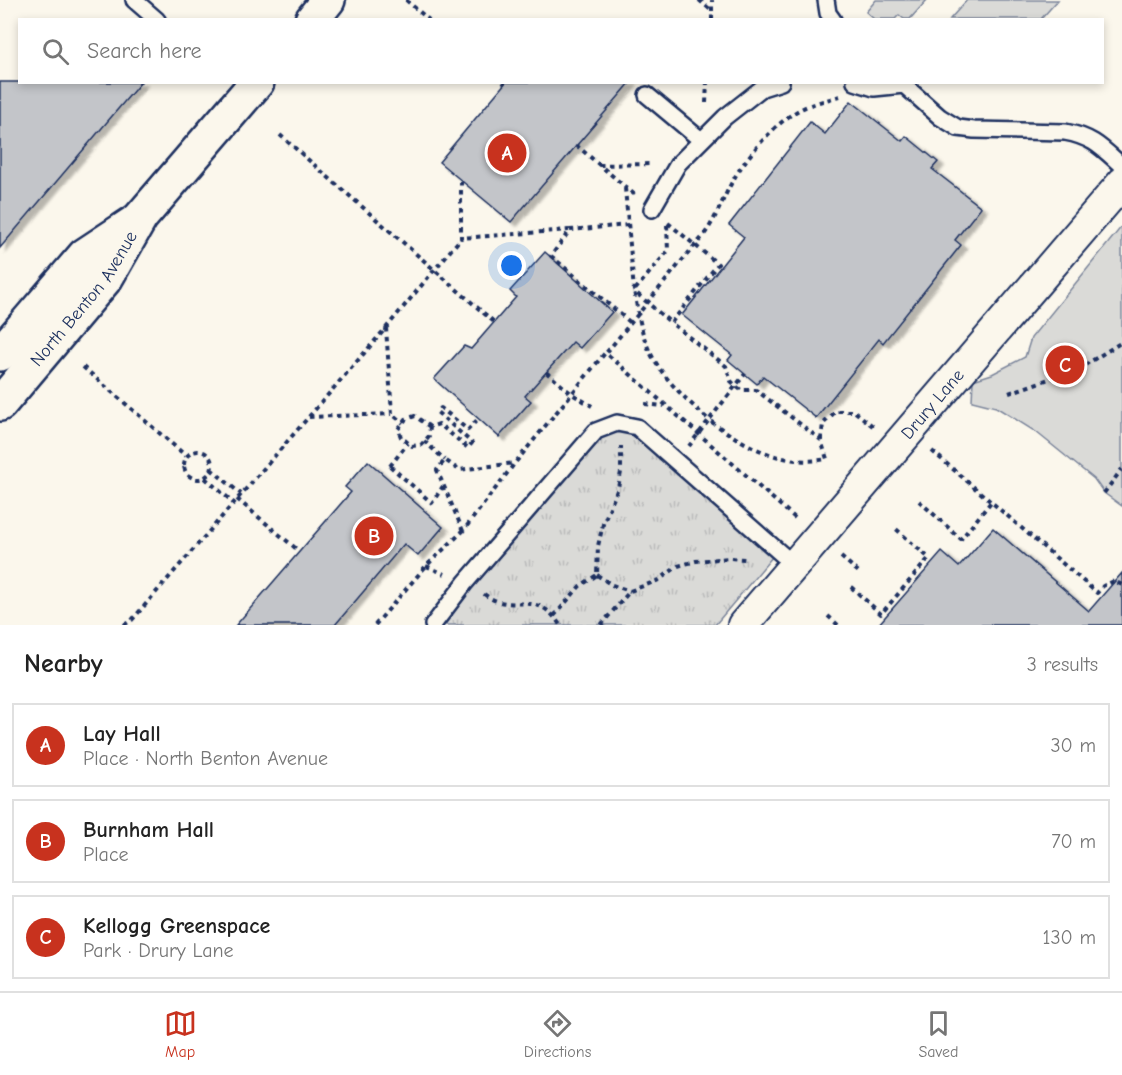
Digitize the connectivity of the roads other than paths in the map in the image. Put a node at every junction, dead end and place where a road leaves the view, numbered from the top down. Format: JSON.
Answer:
{"nodes":[{"id":1,"x":134,"y":0,"type":"edge"},
{"id":2,"x":328,"y":0,"type":"edge"},
{"id":3,"x":826,"y":0,"type":"edge"},
{"id":4,"x":156,"y":18,"type":"edge"},
{"id":5,"x":314,"y":18,"type":"edge"},
{"id":6,"x":831,"y":18,"type":"edge"},
{"id":7,"x":775,"y":84,"type":"edge"},
{"id":8,"x":860,"y":84,"type":"edge"},
{"id":9,"x":902,"y":84,"type":"edge"},
{"id":10,"x":246,"y":87,"type":"edge"},
{"id":11,"x":647,"y":95,"type":"dead end"},
{"id":12,"x":701,"y":141,"type":"junction"},
{"id":13,"x":1122,"y":166,"type":"edge"},
{"id":14,"x":1122,"y":183,"type":"edge"},
{"id":15,"x":652,"y":209,"type":"dead end"},
{"id":16,"x":141,"y":217,"type":"junction"},
{"id":17,"x":0,"y":354,"type":"edge"},
{"id":18,"x":0,"y":404,"type":"edge"},
{"id":19,"x":794,"y":565,"type":"junction"},
{"id":20,"x":434,"y":625,"type":"edge"},
{"id":21,"x":743,"y":625,"type":"edge"}],
"edges":[{"from":1,"to":4,"type":"lane"},
{"from":2,"to":5,"type":"main road"},
{"from":3,"to":6,"type":"lane"},
{"from":7,"to":12,"type":"lane"},
{"from":8,"to":9,"type":"lane"},
{"from":9,"to":13,"type":"lane"},
{"from":10,"to":16,"type":"main road","name":"North Benton Avenue"},
{"from":11,"to":12,"type":"lane"},
{"from":12,"to":15,"type":"lane"},
{"from":14,"to":19,"type":"street","name":"Drury Lane"},
{"from":16,"to":17,"type":"main road","name":"North Benton Avenue"},
{"from":16,"to":18,"type":"main road","name":"North Benton Avenue"},
{"from":19,"to":20,"type":"lane"},
{"from":19,"to":21,"type":"street","name":"Drury Lane"}]}
